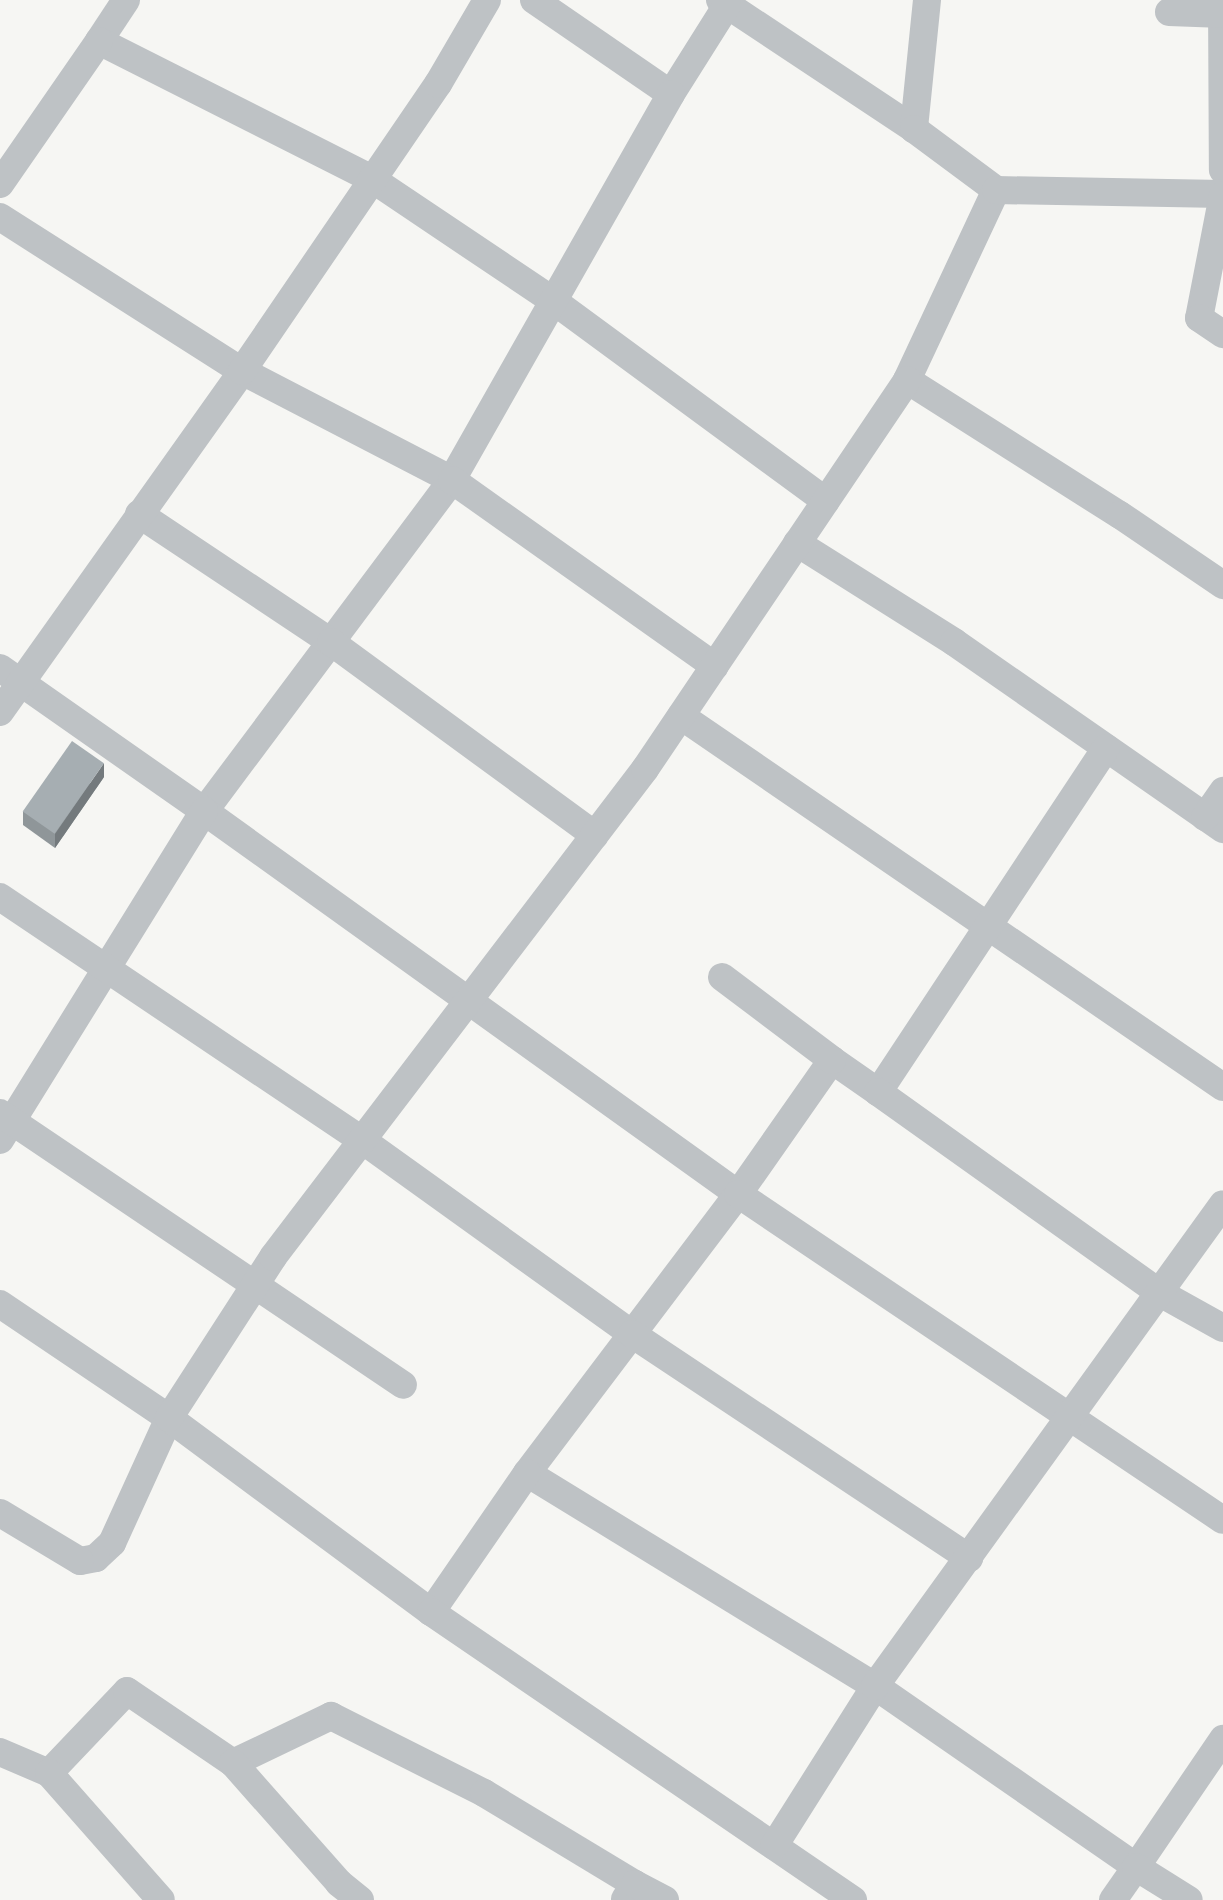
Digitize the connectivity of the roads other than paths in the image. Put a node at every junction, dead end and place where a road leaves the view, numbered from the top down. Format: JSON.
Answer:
{"nodes":[{"id":1,"x":126,"y":0,"type":"edge"},
{"id":2,"x":487,"y":0,"type":"edge"},
{"id":3,"x":534,"y":0,"type":"edge"},
{"id":4,"x":927,"y":0,"type":"edge"},
{"id":5,"x":724,"y":3,"type":"edge"},
{"id":6,"x":1222,"y":9,"type":"edge"},
{"id":7,"x":1169,"y":12,"type":"dead end"},
{"id":8,"x":99,"y":41,"type":"junction"},
{"id":9,"x":671,"y":94,"type":"junction"},
{"id":10,"x":914,"y":129,"type":"junction"},
{"id":11,"x":1223,"y":170,"type":"edge"},
{"id":12,"x":372,"y":179,"type":"junction"},
{"id":13,"x":0,"y":184,"type":"edge"},
{"id":14,"x":996,"y":190,"type":"junction"},
{"id":15,"x":1222,"y":207,"type":"edge"},
{"id":16,"x":0,"y":217,"type":"edge"},
{"id":17,"x":555,"y":302,"type":"junction"},
{"id":18,"x":1223,"y":334,"type":"edge"},
{"id":19,"x":242,"y":371,"type":"junction"},
{"id":20,"x":907,"y":380,"type":"junction"},
{"id":21,"x":452,"y":480,"type":"junction"},
{"id":22,"x":826,"y":501,"type":"junction"},
{"id":23,"x":139,"y":514,"type":"junction"},
{"id":24,"x":797,"y":543,"type":"junction"},
{"id":25,"x":1223,"y":585,"type":"edge"},
{"id":26,"x":331,"y":642,"type":"junction"},
{"id":27,"x":715,"y":666,"type":"junction"},
{"id":28,"x":10,"y":675,"type":"edge"},
{"id":29,"x":0,"y":712,"type":"edge"},
{"id":30,"x":681,"y":716,"type":"junction"},
{"id":31,"x":1106,"y":748,"type":"junction"},
{"id":32,"x":1223,"y":791,"type":"edge"},
{"id":33,"x":204,"y":811,"type":"junction"},
{"id":34,"x":1214,"y":823,"type":"edge"},
{"id":35,"x":595,"y":835,"type":"junction"},
{"id":36,"x":0,"y":897,"type":"edge"},
{"id":37,"x":989,"y":924,"type":"junction"},
{"id":38,"x":106,"y":968,"type":"junction"},
{"id":39,"x":722,"y":977,"type":"dead end"},
{"id":40,"x":469,"y":1000,"type":"junction"},
{"id":41,"x":832,"y":1060,"type":"junction"},
{"id":42,"x":1223,"y":1087,"type":"edge"},
{"id":43,"x":878,"y":1092,"type":"junction"},
{"id":44,"x":4,"y":1125,"type":"edge"},
{"id":45,"x":362,"y":1140,"type":"junction"},
{"id":46,"x":738,"y":1194,"type":"junction"},
{"id":47,"x":1223,"y":1204,"type":"edge"},
{"id":48,"x":254,"y":1285,"type":"junction"},
{"id":49,"x":1160,"y":1293,"type":"junction"},
{"id":50,"x":0,"y":1304,"type":"edge"},
{"id":51,"x":1223,"y":1328,"type":"edge"},
{"id":52,"x":632,"y":1334,"type":"junction"},
{"id":53,"x":403,"y":1385,"type":"dead end"},
{"id":54,"x":169,"y":1418,"type":"junction"},
{"id":55,"x":1070,"y":1420,"type":"junction"},
{"id":56,"x":527,"y":1473,"type":"junction"},
{"id":57,"x":0,"y":1513,"type":"edge"},
{"id":58,"x":1223,"y":1520,"type":"edge"},
{"id":59,"x":969,"y":1558,"type":"junction"},
{"id":60,"x":431,"y":1612,"type":"junction"},
{"id":61,"x":875,"y":1686,"type":"junction"},
{"id":62,"x":1222,"y":1741,"type":"edge"},
{"id":63,"x":0,"y":1752,"type":"edge"},
{"id":64,"x":233,"y":1763,"type":"junction"},
{"id":65,"x":49,"y":1773,"type":"junction"},
{"id":66,"x":774,"y":1846,"type":"junction"},
{"id":67,"x":1136,"y":1867,"type":"junction"},
{"id":68,"x":630,"y":1892,"type":"edge"},
{"id":69,"x":161,"y":1900,"type":"edge"},
{"id":70,"x":360,"y":1900,"type":"edge"},
{"id":71,"x":665,"y":1900,"type":"edge"},
{"id":72,"x":853,"y":1900,"type":"edge"},
{"id":73,"x":1113,"y":1900,"type":"edge"},
{"id":74,"x":1189,"y":1900,"type":"edge"}],
"edges":[{"from":1,"to":8,"type":"street"},
{"from":2,"to":12,"type":"street"},
{"from":3,"to":9,"type":"street"},
{"from":4,"to":10,"type":"street"},
{"from":5,"to":9,"type":"street"},
{"from":5,"to":10,"type":"street"},
{"from":6,"to":7,"type":"street"},
{"from":6,"to":11,"type":"street"},
{"from":8,"to":12,"type":"street"},
{"from":8,"to":13,"type":"street"},
{"from":9,"to":17,"type":"street"},
{"from":10,"to":14,"type":"street"},
{"from":12,"to":17,"type":"street"},
{"from":12,"to":19,"type":"street"},
{"from":14,"to":15,"type":"street"},
{"from":14,"to":20,"type":"street"},
{"from":15,"to":18,"type":"street"},
{"from":16,"to":19,"type":"street"},
{"from":17,"to":21,"type":"street"},
{"from":17,"to":22,"type":"street"},
{"from":19,"to":21,"type":"street"},
{"from":19,"to":23,"type":"street"},
{"from":20,"to":22,"type":"street"},
{"from":20,"to":25,"type":"street"},
{"from":21,"to":26,"type":"street"},
{"from":21,"to":27,"type":"street"},
{"from":22,"to":24,"type":"street"},
{"from":23,"to":26,"type":"street"},
{"from":23,"to":28,"type":"street"},
{"from":24,"to":27,"type":"street"},
{"from":24,"to":31,"type":"street"},
{"from":26,"to":33,"type":"street"},
{"from":26,"to":35,"type":"street"},
{"from":27,"to":30,"type":"street"},
{"from":28,"to":29,"type":"street"},
{"from":28,"to":33,"type":"street"},
{"from":30,"to":35,"type":"street"},
{"from":30,"to":37,"type":"street"},
{"from":31,"to":34,"type":"street"},
{"from":31,"to":37,"type":"street"},
{"from":32,"to":34,"type":"street"},
{"from":33,"to":38,"type":"street"},
{"from":33,"to":40,"type":"street"},
{"from":35,"to":40,"type":"street"},
{"from":36,"to":38,"type":"street"},
{"from":37,"to":42,"type":"street"},
{"from":37,"to":43,"type":"street"},
{"from":38,"to":44,"type":"street"},
{"from":38,"to":45,"type":"street"},
{"from":39,"to":41,"type":"street"},
{"from":40,"to":45,"type":"street"},
{"from":40,"to":46,"type":"street"},
{"from":41,"to":43,"type":"street"},
{"from":41,"to":46,"type":"street"},
{"from":43,"to":49,"type":"street"},
{"from":44,"to":48,"type":"street"},
{"from":45,"to":48,"type":"street"},
{"from":45,"to":52,"type":"street"},
{"from":46,"to":52,"type":"street"},
{"from":46,"to":55,"type":"street"},
{"from":47,"to":49,"type":"street"},
{"from":48,"to":53,"type":"street"},
{"from":48,"to":54,"type":"street"},
{"from":49,"to":51,"type":"street"},
{"from":49,"to":55,"type":"street"},
{"from":50,"to":54,"type":"street"},
{"from":52,"to":56,"type":"street"},
{"from":52,"to":59,"type":"street"},
{"from":54,"to":57,"type":"street"},
{"from":54,"to":60,"type":"street"},
{"from":55,"to":58,"type":"street"},
{"from":55,"to":59,"type":"street"},
{"from":56,"to":60,"type":"street"},
{"from":56,"to":61,"type":"street"},
{"from":59,"to":61,"type":"street"},
{"from":60,"to":66,"type":"street"},
{"from":61,"to":66,"type":"street"},
{"from":61,"to":67,"type":"street"},
{"from":62,"to":67,"type":"street"},
{"from":63,"to":65,"type":"street"},
{"from":64,"to":65,"type":"street"},
{"from":64,"to":68,"type":"street"},
{"from":64,"to":70,"type":"street"},
{"from":65,"to":69,"type":"street"},
{"from":66,"to":72,"type":"street"},
{"from":67,"to":73,"type":"street"},
{"from":67,"to":74,"type":"street"},
{"from":68,"to":71,"type":"street"}]}
